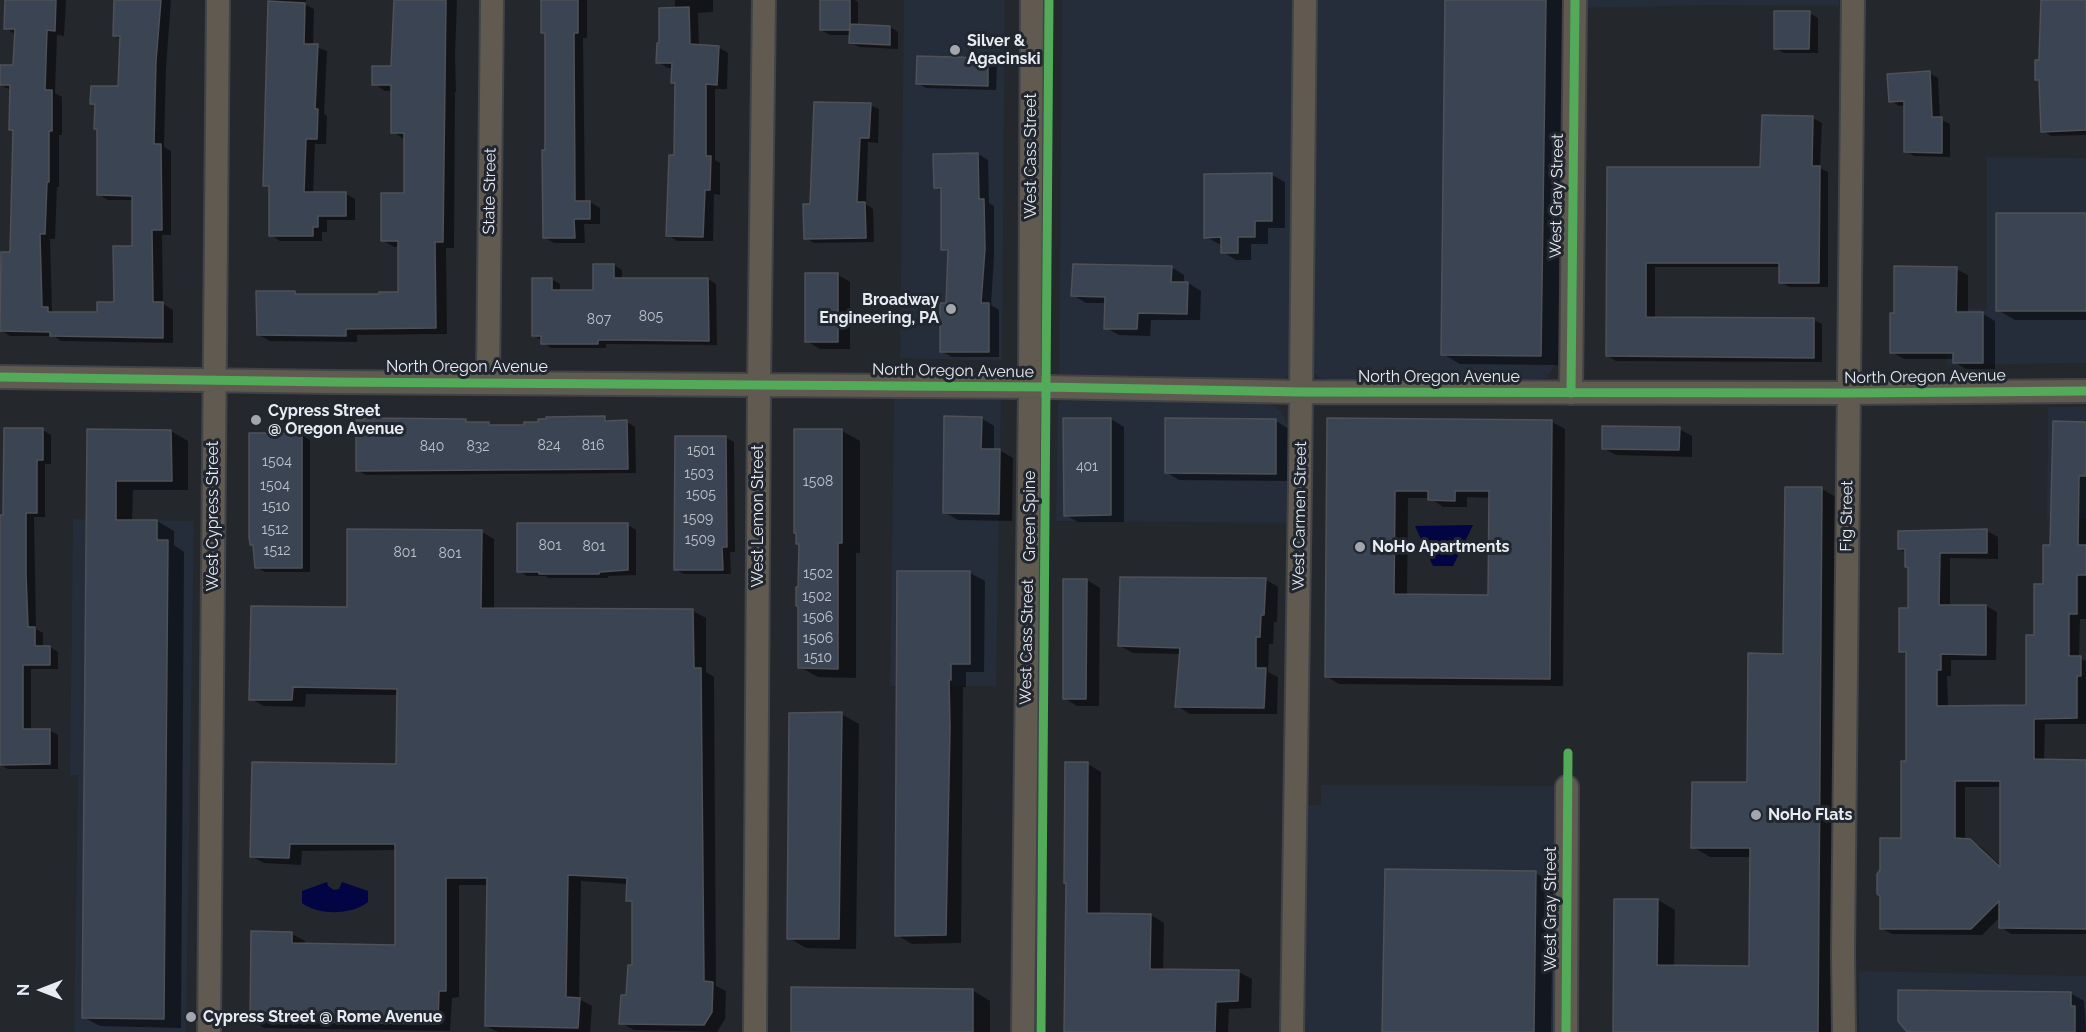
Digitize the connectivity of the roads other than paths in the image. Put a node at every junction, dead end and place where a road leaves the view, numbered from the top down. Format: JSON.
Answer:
{"nodes":[{"id":1,"x":218,"y":0,"type":"edge"},
{"id":2,"x":492,"y":0,"type":"edge"},
{"id":3,"x":764,"y":0,"type":"edge"},
{"id":4,"x":1032,"y":0,"type":"edge"},
{"id":5,"x":1305,"y":0,"type":"edge"},
{"id":6,"x":1575,"y":0,"type":"edge"},
{"id":7,"x":1853,"y":0,"type":"edge"},
{"id":8,"x":0,"y":377,"type":"edge"},
{"id":9,"x":215,"y":380,"type":"junction"},
{"id":10,"x":488,"y":382,"type":"junction"},
{"id":11,"x":759,"y":385,"type":"junction"},
{"id":12,"x":1030,"y":387,"type":"junction"},
{"id":13,"x":2086,"y":391,"type":"edge"},
{"id":14,"x":1302,"y":392,"type":"junction"},
{"id":15,"x":1571,"y":393,"type":"junction"},
{"id":16,"x":1848,"y":393,"type":"junction"},
{"id":17,"x":1567,"y":787,"type":"dead end"},
{"id":18,"x":209,"y":1032,"type":"edge"},
{"id":19,"x":755,"y":1032,"type":"edge"},
{"id":20,"x":1023,"y":1032,"type":"edge"},
{"id":21,"x":1292,"y":1032,"type":"edge"},
{"id":22,"x":1566,"y":1032,"type":"edge"},
{"id":23,"x":1844,"y":1032,"type":"edge"}],
"edges":[{"from":1,"to":9,"type":"street","name":"West Cypress Street"},
{"from":2,"to":10,"type":"street","name":"State Street"},
{"from":3,"to":11,"type":"street","name":"West Lemon Street"},
{"from":4,"to":12,"type":"street","name":"West Cass Street"},
{"from":5,"to":14,"type":"street","name":"West Carmen Street"},
{"from":6,"to":15,"type":"street","name":"West Gray Street"},
{"from":7,"to":16,"type":"street","name":"Fig Street"},
{"from":8,"to":9,"type":"street","name":"North Oregon Avenue"},
{"from":9,"to":10,"type":"street","name":"North Oregon Avenue"},
{"from":9,"to":18,"type":"street","name":"West Cypress Street"},
{"from":10,"to":11,"type":"street","name":"North Oregon Avenue"},
{"from":11,"to":12,"type":"street","name":"North Oregon Avenue"},
{"from":11,"to":19,"type":"street","name":"West Lemon Street"},
{"from":12,"to":14,"type":"street","name":"North Oregon Avenue"},
{"from":12,"to":20,"type":"street","name":"West Cass Street"},
{"from":13,"to":16,"type":"street","name":"North Oregon Avenue"},
{"from":14,"to":15,"type":"street","name":"North Oregon Avenue"},
{"from":14,"to":21,"type":"street","name":"West Carmen Street"},
{"from":15,"to":16,"type":"street","name":"North Oregon Avenue"},
{"from":16,"to":23,"type":"street","name":"Fig Street"},
{"from":17,"to":22,"type":"street","name":"West Gray Street"}]}
